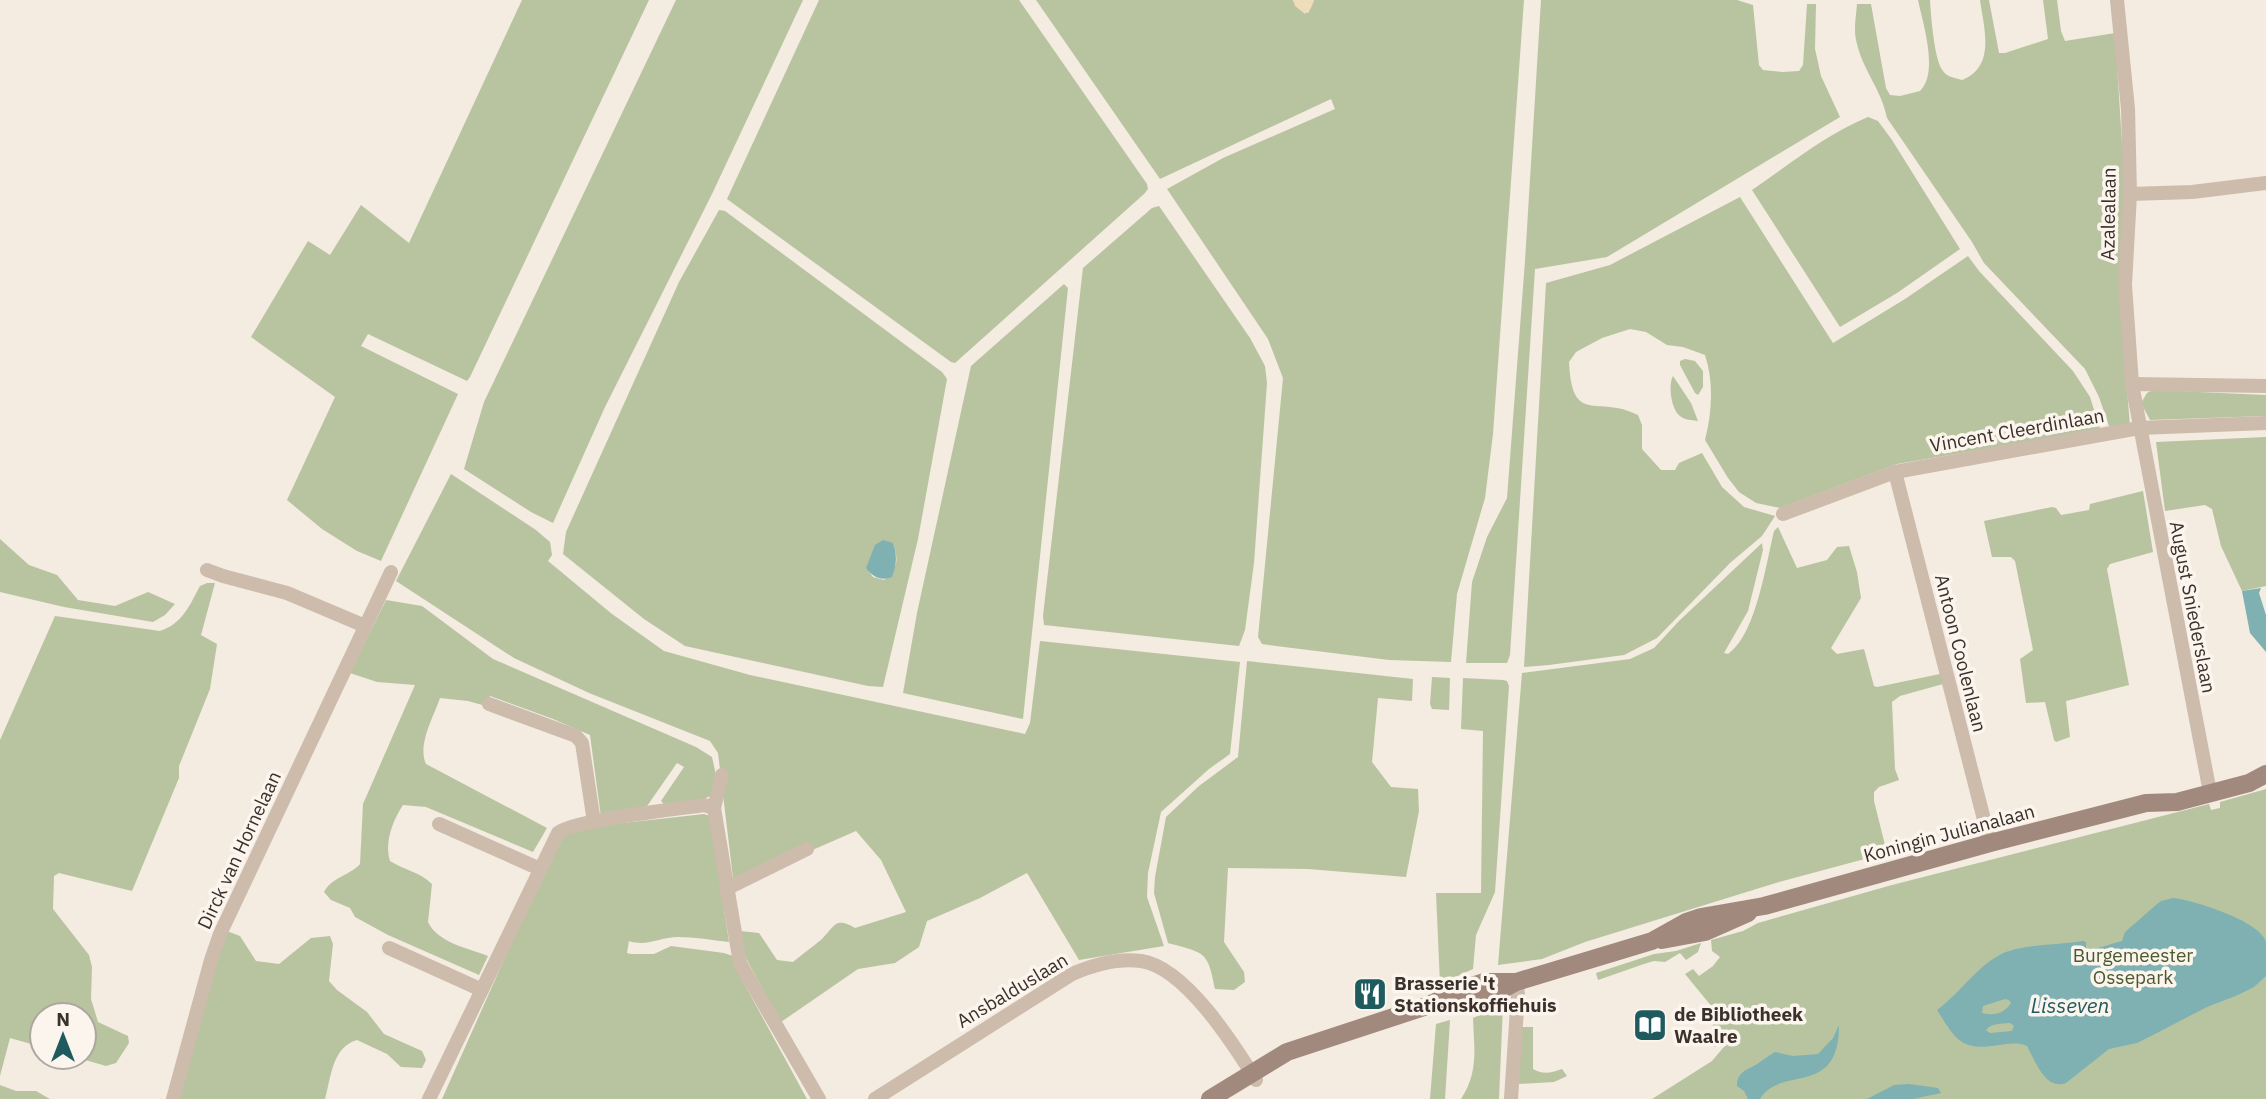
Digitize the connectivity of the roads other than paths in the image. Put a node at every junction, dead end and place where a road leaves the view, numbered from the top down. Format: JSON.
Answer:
{"nodes":[{"id":1,"x":2117,"y":0,"type":"edge"},
{"id":2,"x":2266,"y":183,"type":"edge"},
{"id":3,"x":2130,"y":194,"type":"junction"},
{"id":4,"x":2132,"y":384,"type":"junction"},
{"id":5,"x":2266,"y":386,"type":"edge"},
{"id":6,"x":2266,"y":423,"type":"edge"},
{"id":7,"x":2140,"y":428,"type":"junction"},
{"id":8,"x":1895,"y":472,"type":"junction"},
{"id":9,"x":1783,"y":513,"type":"dead end"},
{"id":10,"x":207,"y":570,"type":"dead end"},
{"id":11,"x":391,"y":572,"type":"dead end"},
{"id":12,"x":365,"y":626,"type":"junction"},
{"id":13,"x":489,"y":704,"type":"dead end"},
{"id":14,"x":2266,"y":772,"type":"edge"},
{"id":15,"x":722,"y":775,"type":"dead end"},
{"id":16,"x":2209,"y":788,"type":"junction"},
{"id":17,"x":714,"y":808,"type":"junction"},
{"id":18,"x":594,"y":822,"type":"junction"},
{"id":19,"x":439,"y":824,"type":"dead end"},
{"id":20,"x":1990,"y":843,"type":"junction"},
{"id":21,"x":807,"y":849,"type":"dead end"},
{"id":22,"x":540,"y":869,"type":"junction"},
{"id":23,"x":726,"y":890,"type":"junction"},
{"id":24,"x":389,"y":948,"type":"dead end"},
{"id":25,"x":1516,"y":982,"type":"junction"},
{"id":26,"x":482,"y":990,"type":"junction"},
{"id":27,"x":1254,"y":1077,"type":"junction"},
{"id":28,"x":173,"y":1099,"type":"edge"},
{"id":29,"x":429,"y":1099,"type":"edge"},
{"id":30,"x":819,"y":1099,"type":"edge"},
{"id":31,"x":875,"y":1099,"type":"edge"},
{"id":32,"x":1210,"y":1099,"type":"edge"},
{"id":33,"x":1226,"y":1099,"type":"edge"},
{"id":34,"x":1511,"y":1099,"type":"edge"}],
"edges":[{"from":1,"to":3,"type":"street","name":"Azalealaan"},
{"from":2,"to":3,"type":"street"},
{"from":3,"to":4,"type":"street","name":"Azalealaan"},
{"from":4,"to":5,"type":"street"},
{"from":4,"to":7,"type":"street","name":"Azalealaan"},
{"from":6,"to":7,"type":"street","name":"Vincent Cleerdinlaan"},
{"from":7,"to":8,"type":"street","name":"Vincent Cleerdinlaan"},
{"from":7,"to":16,"type":"street","name":"August Sniederslaan"},
{"from":8,"to":9,"type":"street","name":"Vincent Cleerdinlaan"},
{"from":8,"to":20,"type":"street","name":"Antoon Coolenlaan"},
{"from":10,"to":12,"type":"street"},
{"from":11,"to":12,"type":"street","name":"Dirck van Hornelaan"},
{"from":12,"to":28,"type":"street","name":"Dirck van Hornelaan"},
{"from":13,"to":18,"type":"street"},
{"from":14,"to":16,"type":"main road","name":"Koningin Julianalaan"},
{"from":15,"to":17,"type":"street"},
{"from":16,"to":20,"type":"main road","name":"Koningin Julianalaan"},
{"from":17,"to":18,"type":"street"},
{"from":17,"to":23,"type":"street"},
{"from":18,"to":22,"type":"street"},
{"from":19,"to":22,"type":"street"},
{"from":20,"to":25,"type":"main road","name":"Koningin Julianalaan"},
{"from":21,"to":23,"type":"street"},
{"from":22,"to":26,"type":"street"},
{"from":23,"to":30,"type":"street"},
{"from":24,"to":26,"type":"street"},
{"from":25,"to":27,"type":"main road","name":"Koningin Julianalaan"},
{"from":25,"to":34,"type":"street"},
{"from":26,"to":29,"type":"street"},
{"from":27,"to":31,"type":"street","name":"Ansbalduslaan"},
{"from":27,"to":32,"type":"main road"},
{"from":27,"to":33,"type":"main road"}]}
